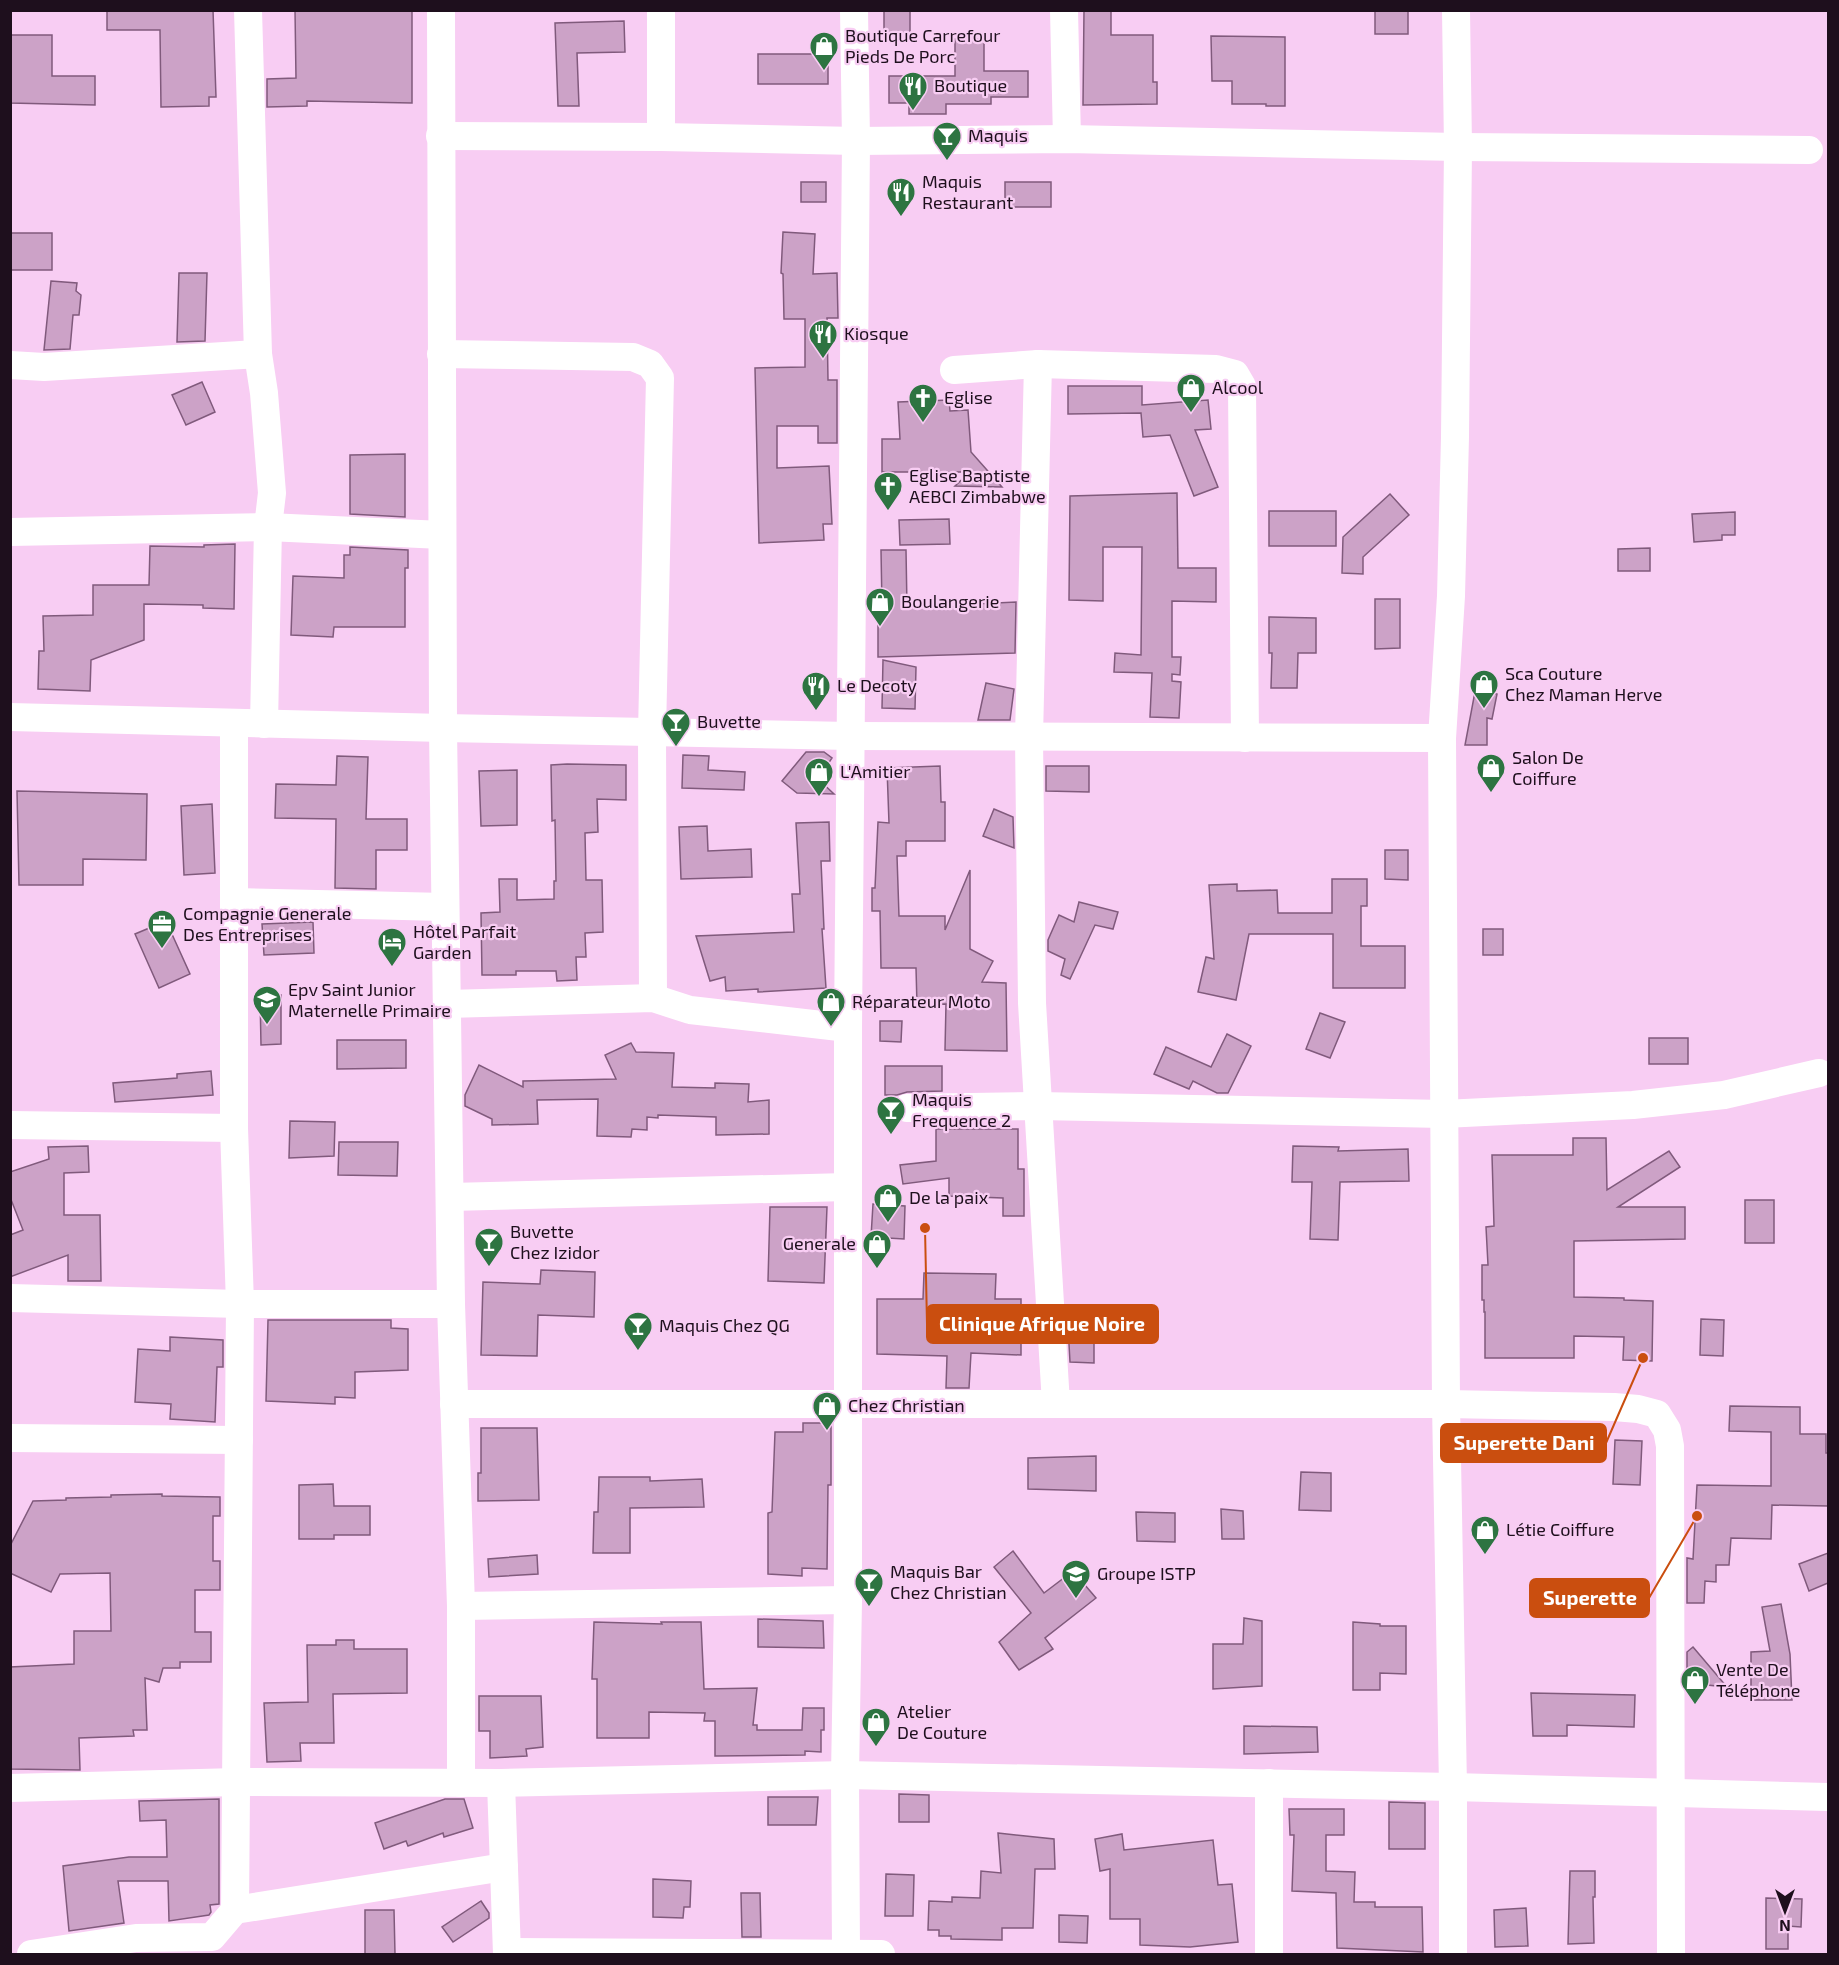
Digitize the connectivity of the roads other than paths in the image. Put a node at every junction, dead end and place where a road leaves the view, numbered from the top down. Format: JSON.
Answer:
{"nodes":[{"id":1,"x":248,"y":10,"type":"edge"},
{"id":2,"x":441,"y":10,"type":"edge"},
{"id":3,"x":661,"y":10,"type":"edge"},
{"id":4,"x":854,"y":10,"type":"edge"},
{"id":5,"x":1064,"y":10,"type":"edge"},
{"id":6,"x":1456,"y":10,"type":"edge"},
{"id":7,"x":440,"y":136,"type":"junction"},
{"id":8,"x":661,"y":137,"type":"junction"},
{"id":9,"x":1067,"y":139,"type":"junction"},
{"id":10,"x":856,"y":141,"type":"junction"},
{"id":11,"x":1458,"y":147,"type":"junction"},
{"id":12,"x":1809,"y":150,"type":"dead end"},
{"id":13,"x":258,"y":354,"type":"junction"},
{"id":14,"x":441,"y":354,"type":"junction"},
{"id":15,"x":1038,"y":364,"type":"junction"},
{"id":16,"x":10,"y":365,"type":"edge"},
{"id":17,"x":954,"y":370,"type":"dead end"},
{"id":18,"x":268,"y":526,"type":"junction"},
{"id":19,"x":10,"y":531,"type":"edge"},
{"id":20,"x":442,"y":535,"type":"junction"},
{"id":21,"x":10,"y":717,"type":"edge"},
{"id":22,"x":234,"y":723,"type":"junction"},
{"id":23,"x":264,"y":724,"type":"junction"},
{"id":24,"x":443,"y":728,"type":"junction"},
{"id":25,"x":652,"y":732,"type":"junction"},
{"id":26,"x":850,"y":736,"type":"junction"},
{"id":27,"x":1029,"y":737,"type":"junction"},
{"id":28,"x":1245,"y":738,"type":"junction"},
{"id":29,"x":1442,"y":738,"type":"junction"},
{"id":30,"x":234,"y":902,"type":"junction"},
{"id":31,"x":445,"y":907,"type":"junction"},
{"id":32,"x":653,"y":998,"type":"junction"},
{"id":33,"x":447,"y":1004,"type":"junction"},
{"id":34,"x":848,"y":1028,"type":"junction"},
{"id":35,"x":1819,"y":1073,"type":"dead end"},
{"id":36,"x":1038,"y":1106,"type":"junction"},
{"id":37,"x":907,"y":1108,"type":"dead end"},
{"id":38,"x":1444,"y":1114,"type":"junction"},
{"id":39,"x":10,"y":1125,"type":"edge"},
{"id":40,"x":234,"y":1128,"type":"junction"},
{"id":41,"x":847,"y":1187,"type":"junction"},
{"id":42,"x":450,"y":1197,"type":"junction"},
{"id":43,"x":10,"y":1298,"type":"edge"},
{"id":44,"x":240,"y":1304,"type":"junction"},
{"id":45,"x":451,"y":1304,"type":"junction"},
{"id":46,"x":454,"y":1404,"type":"junction"},
{"id":47,"x":847,"y":1404,"type":"junction"},
{"id":48,"x":1056,"y":1404,"type":"junction"},
{"id":49,"x":1446,"y":1404,"type":"junction"},
{"id":50,"x":10,"y":1438,"type":"edge"},
{"id":51,"x":239,"y":1440,"type":"junction"},
{"id":52,"x":848,"y":1600,"type":"junction"},
{"id":53,"x":460,"y":1606,"type":"junction"},
{"id":54,"x":846,"y":1774,"type":"junction"},
{"id":55,"x":237,"y":1782,"type":"junction"},
{"id":56,"x":461,"y":1782,"type":"junction"},
{"id":57,"x":501,"y":1782,"type":"junction"},
{"id":58,"x":1269,"y":1782,"type":"junction"},
{"id":59,"x":1453,"y":1786,"type":"junction"},
{"id":60,"x":10,"y":1788,"type":"edge"},
{"id":61,"x":1670,"y":1793,"type":"junction"},
{"id":62,"x":1828,"y":1797,"type":"edge"},
{"id":63,"x":504,"y":1867,"type":"junction"},
{"id":64,"x":235,"y":1910,"type":"junction"},
{"id":65,"x":211,"y":1946,"type":"edge"},
{"id":66,"x":508,"y":1953,"type":"edge"},
{"id":67,"x":31,"y":1954,"type":"edge"},
{"id":68,"x":846,"y":1954,"type":"edge"},
{"id":69,"x":881,"y":1954,"type":"edge"},
{"id":70,"x":1269,"y":1954,"type":"edge"},
{"id":71,"x":1453,"y":1954,"type":"edge"},
{"id":72,"x":1671,"y":1954,"type":"edge"}],
"edges":[{"from":1,"to":13,"type":"street"},
{"from":2,"to":7,"type":"street"},
{"from":3,"to":8,"type":"street"},
{"from":4,"to":10,"type":"street"},
{"from":5,"to":9,"type":"street"},
{"from":6,"to":11,"type":"street"},
{"from":7,"to":8,"type":"street"},
{"from":7,"to":14,"type":"street"},
{"from":8,"to":10,"type":"street"},
{"from":9,"to":10,"type":"street"},
{"from":9,"to":11,"type":"street"},
{"from":10,"to":26,"type":"street"},
{"from":11,"to":12,"type":"street"},
{"from":11,"to":29,"type":"street"},
{"from":13,"to":16,"type":"street"},
{"from":13,"to":18,"type":"street"},
{"from":14,"to":20,"type":"street"},
{"from":14,"to":25,"type":"street"},
{"from":15,"to":17,"type":"street"},
{"from":15,"to":27,"type":"street"},
{"from":15,"to":28,"type":"street"},
{"from":18,"to":19,"type":"street"},
{"from":18,"to":20,"type":"street"},
{"from":18,"to":23,"type":"street"},
{"from":20,"to":24,"type":"street"},
{"from":21,"to":22,"type":"street"},
{"from":22,"to":23,"type":"street"},
{"from":22,"to":30,"type":"street"},
{"from":23,"to":24,"type":"street"},
{"from":24,"to":25,"type":"street"},
{"from":24,"to":31,"type":"street"},
{"from":25,"to":26,"type":"street"},
{"from":25,"to":32,"type":"street"},
{"from":26,"to":27,"type":"street"},
{"from":26,"to":34,"type":"street"},
{"from":27,"to":28,"type":"street"},
{"from":27,"to":36,"type":"street"},
{"from":28,"to":29,"type":"street"},
{"from":29,"to":38,"type":"street"},
{"from":30,"to":31,"type":"street"},
{"from":30,"to":40,"type":"street"},
{"from":31,"to":33,"type":"street"},
{"from":32,"to":33,"type":"street"},
{"from":32,"to":34,"type":"street"},
{"from":33,"to":42,"type":"street"},
{"from":34,"to":41,"type":"street"},
{"from":35,"to":38,"type":"street"},
{"from":36,"to":37,"type":"street"},
{"from":36,"to":38,"type":"street"},
{"from":36,"to":48,"type":"street"},
{"from":38,"to":49,"type":"street"},
{"from":39,"to":40,"type":"street"},
{"from":40,"to":44,"type":"street"},
{"from":41,"to":42,"type":"street"},
{"from":41,"to":47,"type":"street"},
{"from":42,"to":45,"type":"street"},
{"from":43,"to":44,"type":"street"},
{"from":44,"to":45,"type":"street"},
{"from":44,"to":51,"type":"street"},
{"from":45,"to":46,"type":"street"},
{"from":46,"to":47,"type":"street"},
{"from":46,"to":53,"type":"street"},
{"from":47,"to":48,"type":"street"},
{"from":47,"to":52,"type":"street"},
{"from":48,"to":49,"type":"street"},
{"from":49,"to":59,"type":"street"},
{"from":49,"to":61,"type":"street"},
{"from":50,"to":51,"type":"street"},
{"from":51,"to":55,"type":"street"},
{"from":52,"to":53,"type":"street"},
{"from":52,"to":54,"type":"street"},
{"from":53,"to":56,"type":"street"},
{"from":54,"to":57,"type":"street"},
{"from":54,"to":58,"type":"street"},
{"from":54,"to":68,"type":"street"},
{"from":55,"to":56,"type":"street"},
{"from":55,"to":60,"type":"street"},
{"from":55,"to":64,"type":"street"},
{"from":56,"to":57,"type":"street"},
{"from":57,"to":63,"type":"street"},
{"from":58,"to":59,"type":"street"},
{"from":58,"to":70,"type":"street"},
{"from":59,"to":61,"type":"street"},
{"from":59,"to":71,"type":"street"},
{"from":61,"to":62,"type":"street"},
{"from":61,"to":72,"type":"street"},
{"from":63,"to":64,"type":"street"},
{"from":63,"to":66,"type":"street"},
{"from":64,"to":65,"type":"street"},
{"from":65,"to":67,"type":"street"},
{"from":66,"to":68,"type":"street"},
{"from":68,"to":69,"type":"street"}]}
